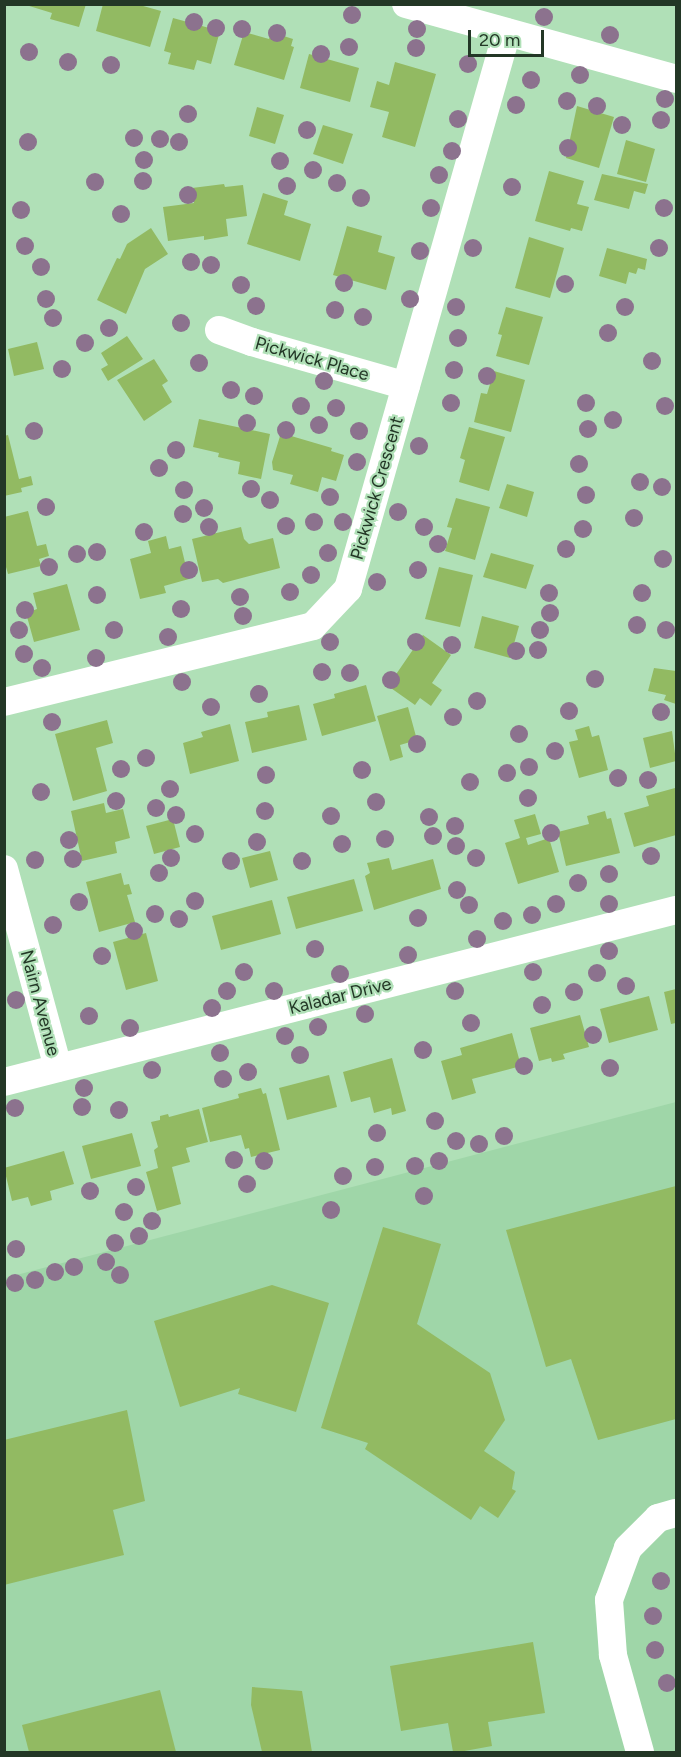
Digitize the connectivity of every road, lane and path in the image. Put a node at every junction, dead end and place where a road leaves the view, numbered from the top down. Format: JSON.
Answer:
{"nodes":[{"id":1,"x":406,"y":4,"type":"edge"},
{"id":2,"x":507,"y":32,"type":"junction"},
{"id":3,"x":676,"y":79,"type":"edge"},
{"id":4,"x":219,"y":330,"type":"dead end"},
{"id":5,"x":406,"y":386,"type":"junction"},
{"id":6,"x":4,"y":702,"type":"edge"},
{"id":7,"x":4,"y":869,"type":"edge"},
{"id":8,"x":676,"y":910,"type":"edge"},
{"id":9,"x":58,"y":1068,"type":"junction"},
{"id":10,"x":4,"y":1082,"type":"edge"},
{"id":11,"x":676,"y":1513,"type":"edge"},
{"id":12,"x":639,"y":1752,"type":"edge"}],
"edges":[{"from":1,"to":2,"type":"street"},
{"from":2,"to":3,"type":"street"},
{"from":2,"to":5,"type":"street","name":"Pickwick Crescent"},
{"from":4,"to":5,"type":"street","name":"Pickwick Place"},
{"from":5,"to":6,"type":"street","name":"Pickwick Crescent"},
{"from":7,"to":9,"type":"street","name":"Nairn Avenue"},
{"from":8,"to":9,"type":"street","name":"Kaladar Drive"},
{"from":9,"to":10,"type":"street","name":"Kaladar Drive"},
{"from":11,"to":12,"type":"street"}]}
